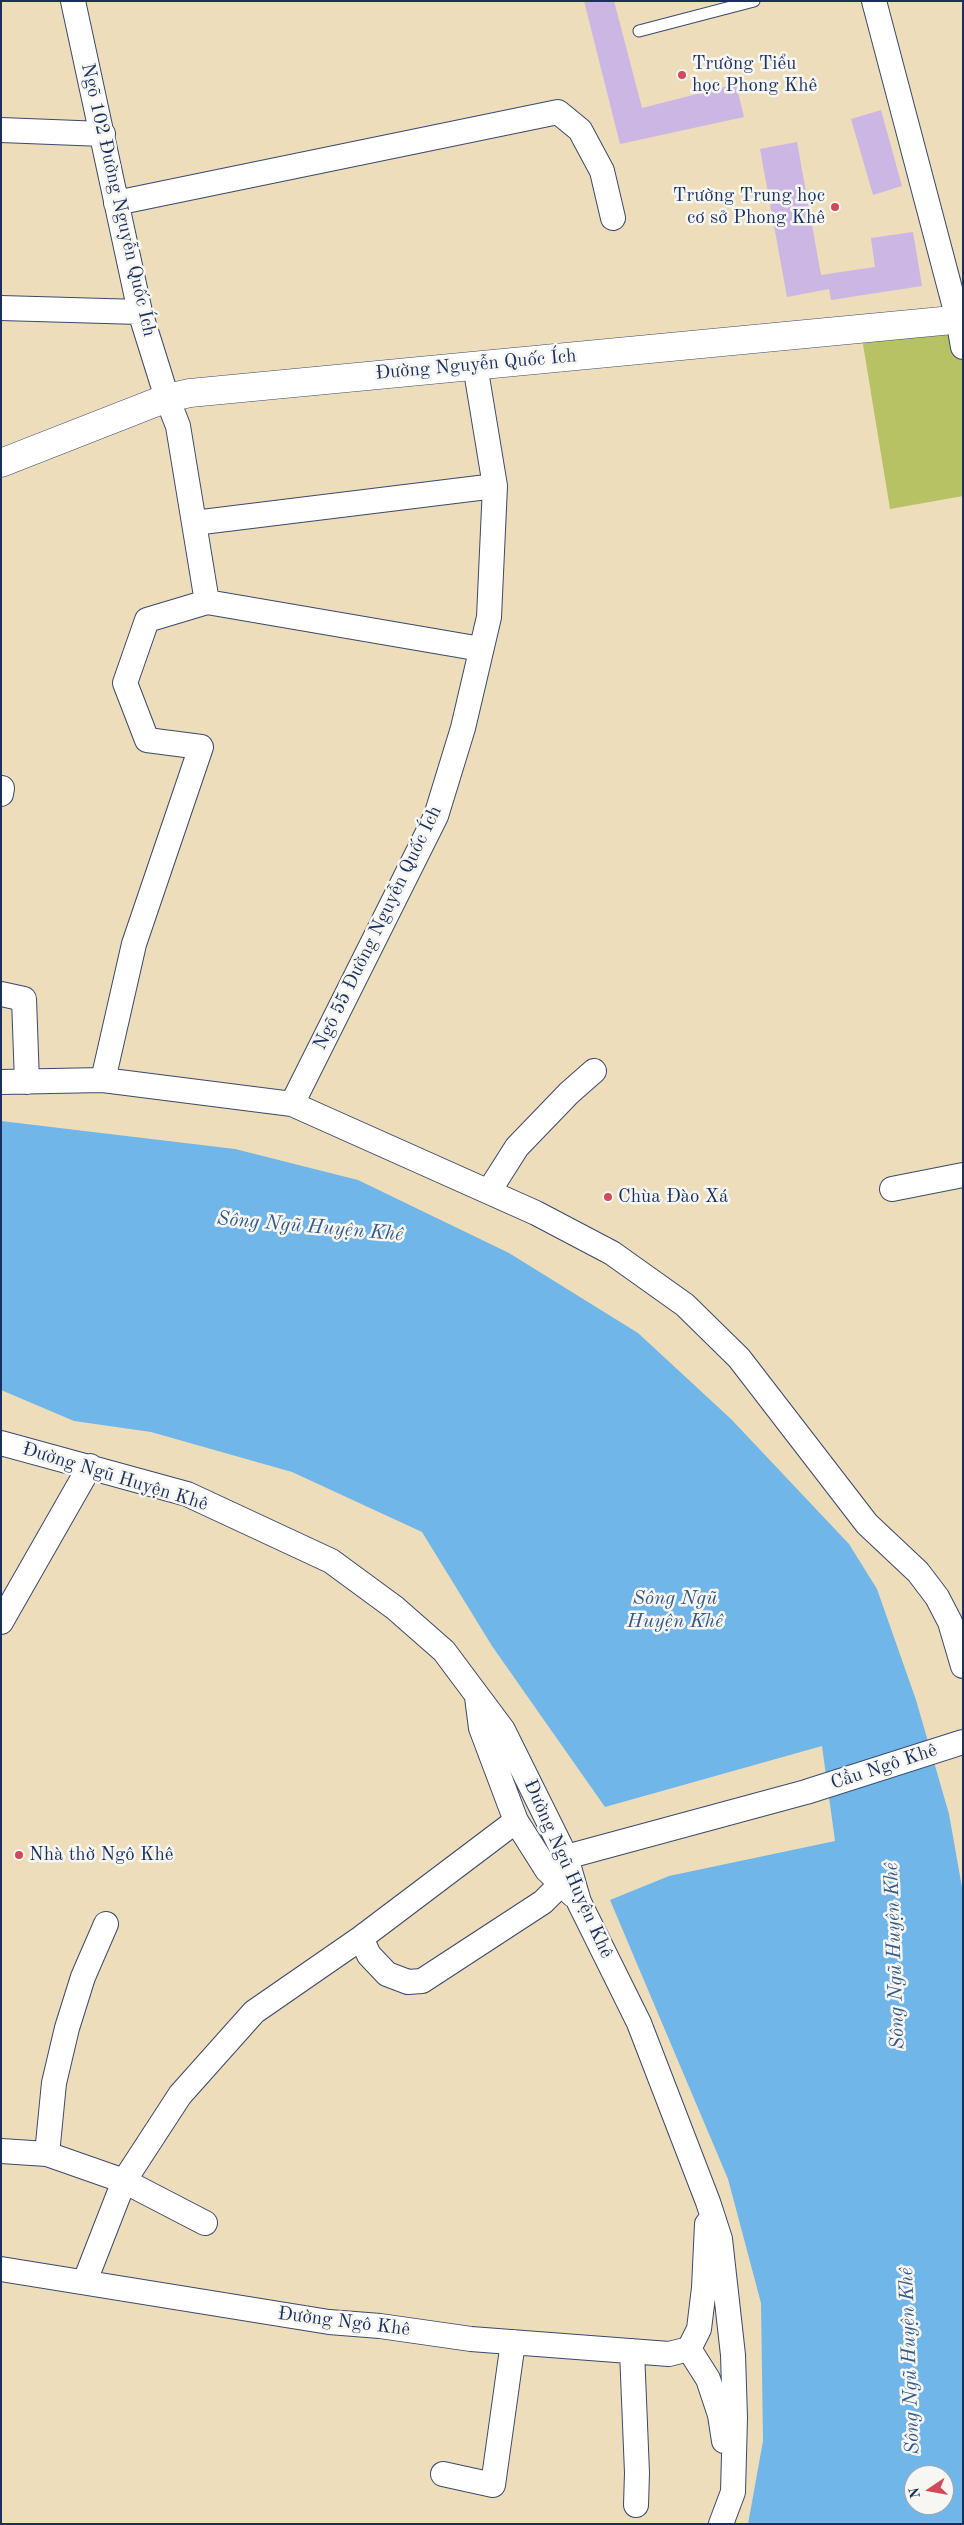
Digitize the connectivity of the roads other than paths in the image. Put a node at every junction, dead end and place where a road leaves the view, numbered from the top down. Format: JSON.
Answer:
{"nodes":[{"id":1,"x":73,"y":1,"type":"edge"},
{"id":2,"x":754,"y":1,"type":"edge"},
{"id":3,"x":874,"y":1,"type":"edge"},
{"id":4,"x":639,"y":30,"type":"dead end"},
{"id":5,"x":1,"y":130,"type":"edge"},
{"id":6,"x":103,"y":134,"type":"junction"},
{"id":7,"x":116,"y":203,"type":"junction"},
{"id":8,"x":613,"y":218,"type":"dead end"},
{"id":9,"x":1,"y":308,"type":"edge"},
{"id":10,"x":140,"y":312,"type":"junction"},
{"id":11,"x":960,"y":319,"type":"edge"},
{"id":12,"x":963,"y":347,"type":"edge"},
{"id":13,"x":475,"y":365,"type":"junction"},
{"id":14,"x":167,"y":398,"type":"junction"},
{"id":15,"x":1,"y":463,"type":"edge"},
{"id":16,"x":495,"y":486,"type":"junction"},
{"id":17,"x":194,"y":523,"type":"junction"},
{"id":18,"x":207,"y":602,"type":"junction"},
{"id":19,"x":481,"y":649,"type":"junction"},
{"id":20,"x":1,"y":994,"type":"edge"},
{"id":21,"x":594,"y":1072,"type":"dead end"},
{"id":22,"x":103,"y":1080,"type":"junction"},
{"id":23,"x":1,"y":1082,"type":"edge"},
{"id":24,"x":27,"y":1082,"type":"junction"},
{"id":25,"x":292,"y":1104,"type":"junction"},
{"id":26,"x":963,"y":1176,"type":"edge"},
{"id":27,"x":892,"y":1189,"type":"dead end"},
{"id":28,"x":489,"y":1191,"type":"junction"},
{"id":29,"x":1,"y":1444,"type":"edge"},
{"id":30,"x":90,"y":1466,"type":"junction"},
{"id":31,"x":1,"y":1622,"type":"edge"},
{"id":32,"x":963,"y":1666,"type":"edge"},
{"id":33,"x":477,"y":1696,"type":"junction"},
{"id":34,"x":963,"y":1742,"type":"edge"},
{"id":35,"x":516,"y":1821,"type":"junction"},
{"id":36,"x":566,"y":1857,"type":"junction"},
{"id":37,"x":562,"y":1883,"type":"junction"},
{"id":38,"x":579,"y":1902,"type":"junction"},
{"id":39,"x":106,"y":1924,"type":"dead end"},
{"id":40,"x":361,"y":1938,"type":"junction"},
{"id":41,"x":1,"y":2151,"type":"edge"},
{"id":42,"x":47,"y":2154,"type":"junction"},
{"id":43,"x":124,"y":2181,"type":"junction"},
{"id":44,"x":708,"y":2202,"type":"junction"},
{"id":45,"x":205,"y":2224,"type":"dead end"},
{"id":46,"x":1,"y":2269,"type":"edge"},
{"id":47,"x":85,"y":2281,"type":"junction"},
{"id":48,"x":514,"y":2342,"type":"junction"},
{"id":49,"x":689,"y":2349,"type":"junction"},
{"id":50,"x":632,"y":2351,"type":"junction"},
{"id":51,"x":443,"y":2474,"type":"dead end"},
{"id":52,"x":733,"y":2492,"type":"junction"},
{"id":53,"x":636,"y":2505,"type":"dead end"},
{"id":54,"x":721,"y":2524,"type":"edge"}],
"edges":[{"from":1,"to":6,"type":"street","name":"Ngõ 102 Đường Nguyễn Quốc Ích"},
{"from":2,"to":4,"type":"lane"},
{"from":3,"to":11,"type":"street"},
{"from":5,"to":6,"type":"street"},
{"from":6,"to":7,"type":"street","name":"Ngõ 102 Đường Nguyễn Quốc Ích"},
{"from":7,"to":8,"type":"street"},
{"from":7,"to":10,"type":"street","name":"Ngõ 102 Đường Nguyễn Quốc Ích"},
{"from":9,"to":10,"type":"street"},
{"from":10,"to":14,"type":"street","name":"Ngõ 102 Đường Nguyễn Quốc Ích"},
{"from":11,"to":12,"type":"street"},
{"from":11,"to":13,"type":"street","name":"Đường Nguyễn Quốc Ích"},
{"from":13,"to":14,"type":"street","name":"Đường Nguyễn Quốc Ích"},
{"from":13,"to":16,"type":"street","name":"Ngõ 55 Đường Nguyễn Quốc Ích"},
{"from":14,"to":15,"type":"street","name":"Đường Nguyễn Quốc Ích"},
{"from":14,"to":17,"type":"street","name":"Ngõ 102 Đường Nguyễn Quốc Ích"},
{"from":16,"to":17,"type":"street"},
{"from":16,"to":19,"type":"street","name":"Ngõ 55 Đường Nguyễn Quốc Ích"},
{"from":17,"to":18,"type":"street","name":"Ngõ 102 Đường Nguyễn Quốc Ích"},
{"from":18,"to":19,"type":"street"},
{"from":18,"to":22,"type":"street"},
{"from":19,"to":25,"type":"street","name":"Ngõ 55 Đường Nguyễn Quốc Ích"},
{"from":20,"to":24,"type":"street"},
{"from":21,"to":28,"type":"street"},
{"from":22,"to":24,"type":"street"},
{"from":22,"to":25,"type":"street"},
{"from":23,"to":24,"type":"street"},
{"from":25,"to":28,"type":"street"},
{"from":26,"to":27,"type":"street"},
{"from":28,"to":32,"type":"street"},
{"from":29,"to":30,"type":"street","name":"Đường Ngũ Huyện Khê"},
{"from":30,"to":31,"type":"street"},
{"from":30,"to":33,"type":"street","name":"Đường Ngũ Huyện Khê"},
{"from":33,"to":35,"type":"street"},
{"from":33,"to":36,"type":"street","name":"Đường Ngũ Huyện Khê"},
{"from":34,"to":36,"type":"street","name":"Cầu Ngô Khê"},
{"from":35,"to":37,"type":"street"},
{"from":35,"to":40,"type":"street"},
{"from":36,"to":38,"type":"street","name":"Đường Ngũ Huyện Khê"},
{"from":37,"to":38,"type":"street"},
{"from":37,"to":40,"type":"street"},
{"from":38,"to":44,"type":"street","name":"Đường Ngũ Huyện Khê"},
{"from":39,"to":42,"type":"street"},
{"from":40,"to":43,"type":"street"},
{"from":41,"to":42,"type":"street"},
{"from":42,"to":43,"type":"street"},
{"from":43,"to":45,"type":"street"},
{"from":43,"to":47,"type":"street"},
{"from":44,"to":49,"type":"street"},
{"from":44,"to":52,"type":"street","name":"Đường Ngũ Huyện Khê"},
{"from":46,"to":47,"type":"street","name":"Đường Ngô Khê"},
{"from":47,"to":48,"type":"street","name":"Đường Ngô Khê"},
{"from":48,"to":50,"type":"street","name":"Đường Ngô Khê"},
{"from":48,"to":51,"type":"street"},
{"from":49,"to":50,"type":"street","name":"Đường Ngô Khê"},
{"from":49,"to":52,"type":"street"},
{"from":50,"to":53,"type":"street"},
{"from":52,"to":54,"type":"street","name":"Đường Ngũ Huyện Khê"}]}
